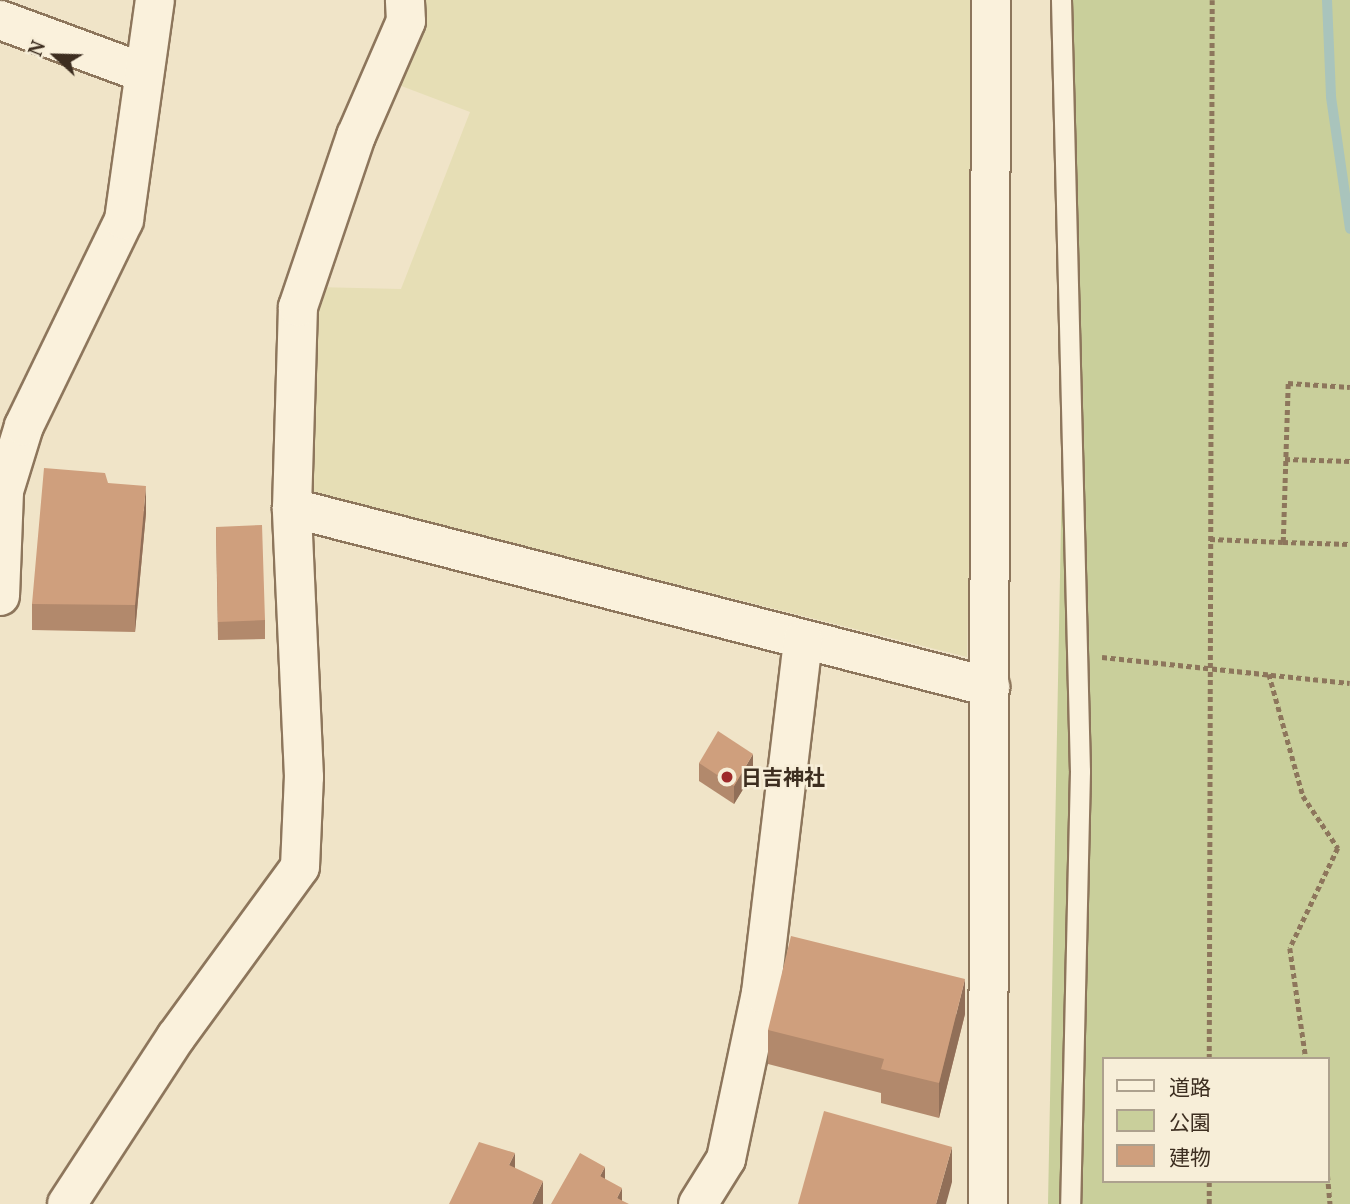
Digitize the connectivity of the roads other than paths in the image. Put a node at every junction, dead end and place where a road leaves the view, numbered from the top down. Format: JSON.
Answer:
{"nodes":[{"id":1,"x":155,"y":0,"type":"edge"},
{"id":2,"x":405,"y":0,"type":"edge"},
{"id":3,"x":991,"y":0,"type":"edge"},
{"id":4,"x":1061,"y":0,"type":"edge"},
{"id":5,"x":0,"y":20,"type":"edge"},
{"id":6,"x":144,"y":73,"type":"junction"},
{"id":7,"x":292,"y":508,"type":"junction"},
{"id":8,"x":0,"y":596,"type":"edge"},
{"id":9,"x":803,"y":639,"type":"junction"},
{"id":10,"x":990,"y":687,"type":"junction"},
{"id":11,"x":67,"y":1204,"type":"edge"},
{"id":12,"x":698,"y":1204,"type":"edge"},
{"id":13,"x":988,"y":1204,"type":"edge"},
{"id":14,"x":1070,"y":1204,"type":"edge"}],
"edges":[{"from":1,"to":6,"type":"street"},
{"from":2,"to":7,"type":"street"},
{"from":3,"to":10,"type":"street"},
{"from":4,"to":14,"type":"lane"},
{"from":5,"to":6,"type":"street"},
{"from":6,"to":8,"type":"street"},
{"from":7,"to":9,"type":"street"},
{"from":7,"to":11,"type":"street"},
{"from":9,"to":10,"type":"street"},
{"from":9,"to":12,"type":"street"},
{"from":10,"to":13,"type":"street"}]}
